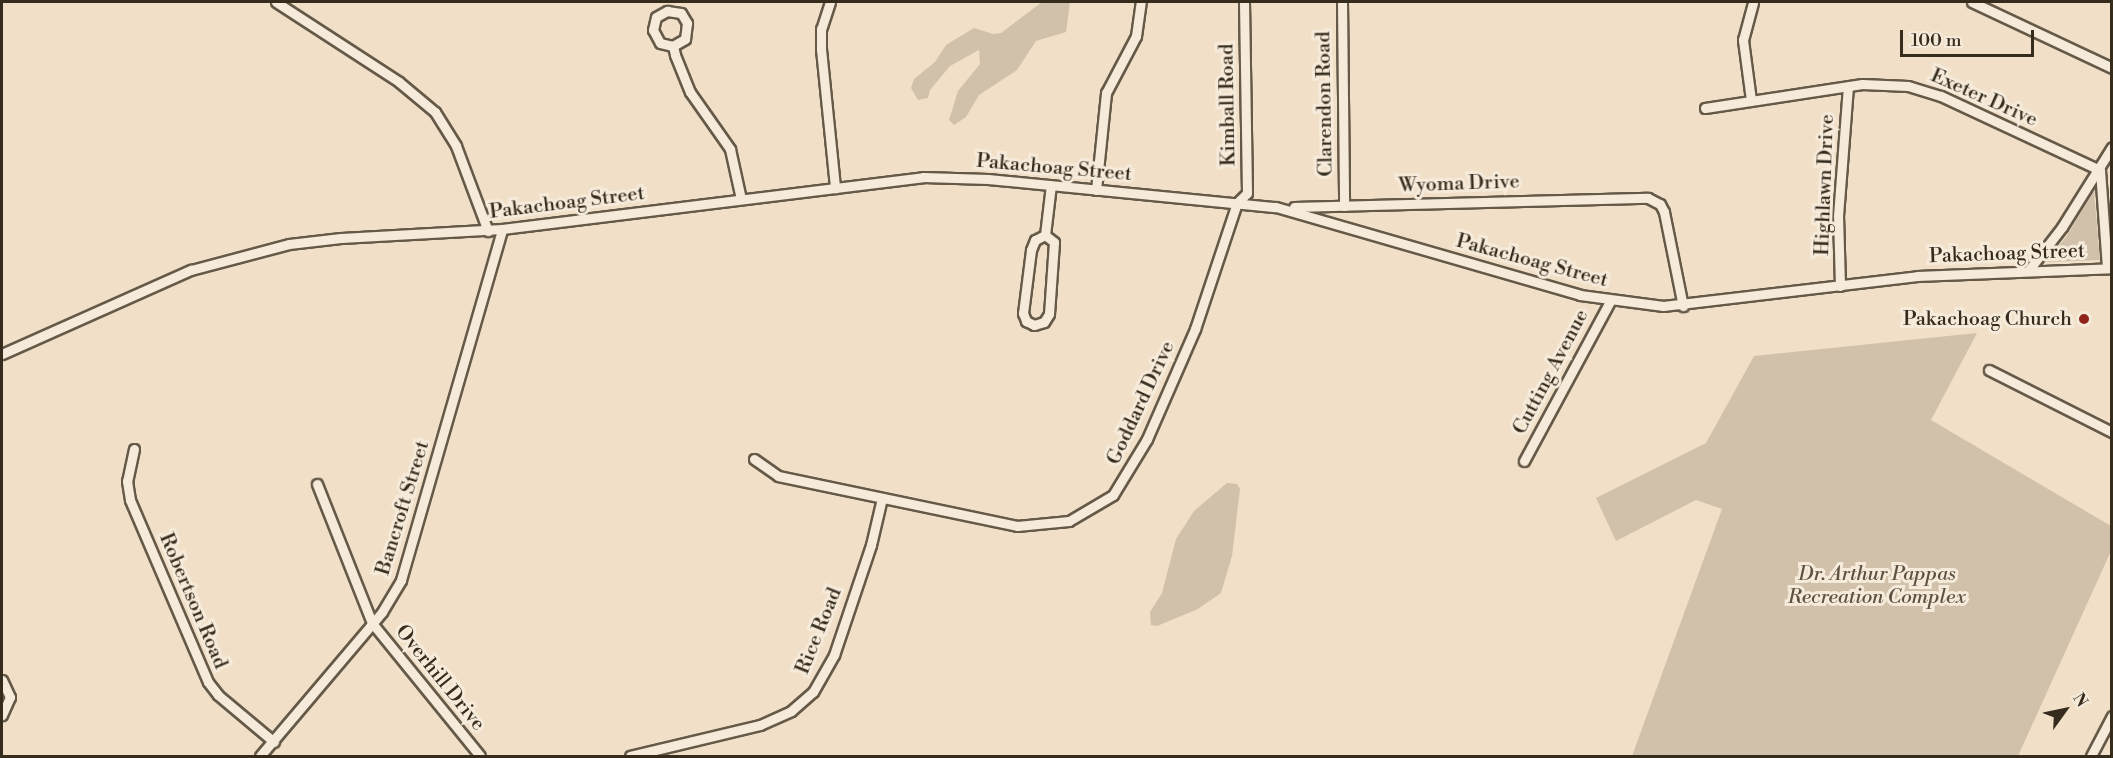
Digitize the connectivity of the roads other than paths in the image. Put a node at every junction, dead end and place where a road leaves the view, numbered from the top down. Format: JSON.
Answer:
{"nodes":[{"id":1,"x":276,"y":2,"type":"edge"},
{"id":2,"x":830,"y":2,"type":"edge"},
{"id":3,"x":1141,"y":2,"type":"edge"},
{"id":4,"x":1244,"y":2,"type":"edge"},
{"id":5,"x":1341,"y":2,"type":"edge"},
{"id":6,"x":1753,"y":2,"type":"edge"},
{"id":7,"x":1972,"y":2,"type":"edge"},
{"id":8,"x":673,"y":46,"type":"dead end"},
{"id":9,"x":2112,"y":68,"type":"edge"},
{"id":10,"x":1848,"y":86,"type":"junction"},
{"id":11,"x":1751,"y":100,"type":"junction"},
{"id":12,"x":1705,"y":108,"type":"dead end"},
{"id":13,"x":2112,"y":147,"type":"edge"},
{"id":14,"x":2100,"y":170,"type":"junction"},
{"id":15,"x":1051,"y":185,"type":"junction"},
{"id":16,"x":835,"y":188,"type":"junction"},
{"id":17,"x":1096,"y":189,"type":"junction"},
{"id":18,"x":741,"y":199,"type":"junction"},
{"id":19,"x":1237,"y":203,"type":"junction"},
{"id":20,"x":1344,"y":206,"type":"junction"},
{"id":21,"x":1276,"y":207,"type":"junction"},
{"id":22,"x":502,"y":229,"type":"junction"},
{"id":23,"x":488,"y":231,"type":"junction"},
{"id":24,"x":1045,"y":235,"type":"junction"},
{"id":25,"x":2109,"y":268,"type":"edge"},
{"id":26,"x":2028,"y":271,"type":"junction"},
{"id":27,"x":1840,"y":286,"type":"junction"},
{"id":28,"x":1610,"y":301,"type":"junction"},
{"id":29,"x":1683,"y":306,"type":"junction"},
{"id":30,"x":2,"y":354,"type":"edge"},
{"id":31,"x":1989,"y":370,"type":"dead end"},
{"id":32,"x":2112,"y":432,"type":"edge"},
{"id":33,"x":134,"y":449,"type":"dead end"},
{"id":34,"x":754,"y":459,"type":"dead end"},
{"id":35,"x":1524,"y":460,"type":"dead end"},
{"id":36,"x":317,"y":484,"type":"dead end"},
{"id":37,"x":882,"y":498,"type":"junction"},
{"id":38,"x":372,"y":622,"type":"junction"},
{"id":39,"x":2,"y":680,"type":"edge"},
{"id":40,"x":2,"y":715,"type":"edge"},
{"id":41,"x":2112,"y":716,"type":"edge"},
{"id":42,"x":274,"y":742,"type":"junction"},
{"id":43,"x":260,"y":756,"type":"edge"},
{"id":44,"x":480,"y":756,"type":"edge"},
{"id":45,"x":630,"y":756,"type":"edge"},
{"id":46,"x":2091,"y":756,"type":"edge"}],
"edges":[{"from":1,"to":23,"type":"street"},
{"from":2,"to":16,"type":"street"},
{"from":3,"to":17,"type":"street"},
{"from":4,"to":19,"type":"street","name":"Kimball Road"},
{"from":5,"to":20,"type":"street","name":"Clarendon Road"},
{"from":6,"to":11,"type":"street"},
{"from":7,"to":9,"type":"street"},
{"from":8,"to":18,"type":"street"},
{"from":10,"to":11,"type":"street","name":"Exeter Drive"},
{"from":10,"to":14,"type":"street","name":"Exeter Drive"},
{"from":10,"to":27,"type":"street","name":"Highlawn Drive"},
{"from":11,"to":12,"type":"street","name":"Exeter Drive"},
{"from":13,"to":14,"type":"street"},
{"from":14,"to":25,"type":"street"},
{"from":14,"to":26,"type":"street"},
{"from":15,"to":16,"type":"street","name":"Pakachoag Street"},
{"from":15,"to":17,"type":"street","name":"Pakachoag Street"},
{"from":15,"to":24,"type":"street"},
{"from":16,"to":18,"type":"street","name":"Pakachoag Street"},
{"from":17,"to":19,"type":"street","name":"Pakachoag Street"},
{"from":18,"to":22,"type":"street","name":"Pakachoag Street"},
{"from":19,"to":21,"type":"street","name":"Pakachoag Street"},
{"from":19,"to":37,"type":"street","name":"Goddard Drive"},
{"from":20,"to":21,"type":"street","name":"Wyoma Drive"},
{"from":20,"to":29,"type":"street","name":"Wyoma Drive"},
{"from":21,"to":28,"type":"street","name":"Pakachoag Street"},
{"from":22,"to":23,"type":"street","name":"Pakachoag Street"},
{"from":22,"to":38,"type":"street","name":"Bancroft Street"},
{"from":23,"to":30,"type":"street","name":"Pakachoag Street"},
{"from":24,"to":24,"type":"street"},
{"from":25,"to":26,"type":"street","name":"Pakachoag Street"},
{"from":26,"to":27,"type":"street","name":"Pakachoag Street"},
{"from":27,"to":29,"type":"street","name":"Pakachoag Street"},
{"from":28,"to":29,"type":"street","name":"Pakachoag Street"},
{"from":28,"to":35,"type":"street","name":"Cutting Avenue"},
{"from":31,"to":32,"type":"street"},
{"from":33,"to":42,"type":"street","name":"Robertson Road"},
{"from":34,"to":37,"type":"street","name":"Goddard Drive"},
{"from":36,"to":38,"type":"street","name":"Overhill Drive"},
{"from":37,"to":45,"type":"street","name":"Rice Road"},
{"from":38,"to":42,"type":"street","name":"Bancroft Street"},
{"from":38,"to":44,"type":"street","name":"Overhill Drive"},
{"from":39,"to":40,"type":"street"},
{"from":41,"to":46,"type":"street"},
{"from":42,"to":43,"type":"street","name":"Bancroft Street"}]}
